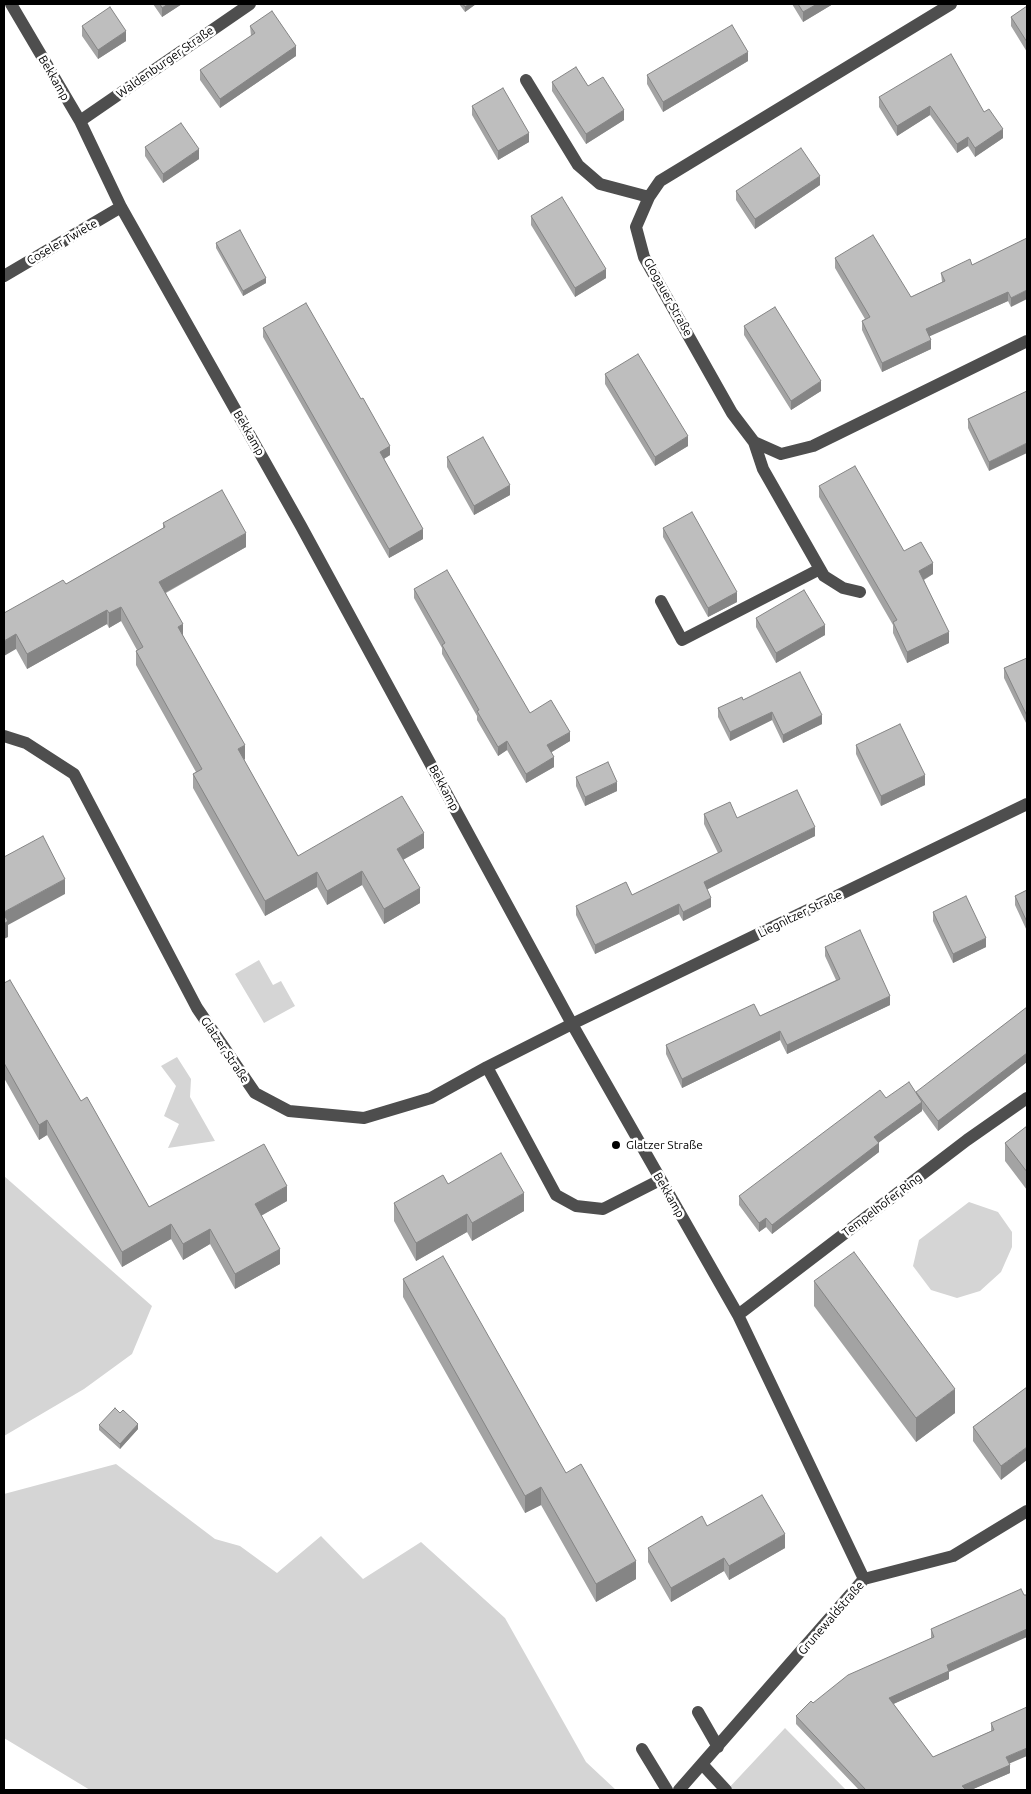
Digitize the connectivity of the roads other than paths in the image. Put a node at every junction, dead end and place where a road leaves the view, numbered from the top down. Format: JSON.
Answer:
{"nodes":[{"id":1,"x":11,"y":4,"type":"edge"},
{"id":2,"x":250,"y":4,"type":"edge"},
{"id":3,"x":951,"y":4,"type":"edge"},
{"id":4,"x":526,"y":80,"type":"dead end"},
{"id":5,"x":80,"y":121,"type":"junction"},
{"id":6,"x":648,"y":197,"type":"junction"},
{"id":7,"x":121,"y":208,"type":"junction"},
{"id":8,"x":4,"y":276,"type":"edge"},
{"id":9,"x":1027,"y":342,"type":"edge"},
{"id":10,"x":754,"y":442,"type":"junction"},
{"id":11,"x":820,"y":569,"type":"junction"},
{"id":12,"x":860,"y":592,"type":"dead end"},
{"id":13,"x":661,"y":601,"type":"dead end"},
{"id":14,"x":4,"y":736,"type":"edge"},
{"id":15,"x":1027,"y":804,"type":"edge"},
{"id":16,"x":572,"y":1024,"type":"junction"},
{"id":17,"x":487,"y":1067,"type":"junction"},
{"id":18,"x":1027,"y":1098,"type":"edge"},
{"id":19,"x":660,"y":1180,"type":"junction"},
{"id":20,"x":738,"y":1315,"type":"junction"},
{"id":21,"x":1027,"y":1511,"type":"edge"},
{"id":22,"x":864,"y":1579,"type":"junction"},
{"id":23,"x":698,"y":1712,"type":"dead end"},
{"id":24,"x":718,"y":1747,"type":"junction"},
{"id":25,"x":642,"y":1749,"type":"dead end"},
{"id":26,"x":702,"y":1764,"type":"junction"},
{"id":27,"x":666,"y":1790,"type":"edge"},
{"id":28,"x":679,"y":1790,"type":"edge"},
{"id":29,"x":726,"y":1790,"type":"edge"}],
"edges":[{"from":1,"to":5,"type":"street","name":"Bekkamp"},
{"from":2,"to":5,"type":"street","name":"Waldenburger Straße"},
{"from":3,"to":6,"type":"street","name":"Glogauer Straße"},
{"from":4,"to":6,"type":"street"},
{"from":5,"to":7,"type":"street","name":"Bekkamp"},
{"from":6,"to":10,"type":"street","name":"Glogauer Straße"},
{"from":7,"to":8,"type":"street","name":"Coseler Twiete"},
{"from":7,"to":16,"type":"street","name":"Bekkamp"},
{"from":9,"to":10,"type":"street","name":"Glogauer Straße"},
{"from":10,"to":11,"type":"street"},
{"from":11,"to":12,"type":"street"},
{"from":11,"to":13,"type":"street"},
{"from":14,"to":17,"type":"street","name":"Glatzer Straße"},
{"from":15,"to":16,"type":"street","name":"Liegnitzer Straße"},
{"from":16,"to":17,"type":"street","name":"Glatzer Straße"},
{"from":16,"to":19,"type":"street","name":"Bekkamp"},
{"from":17,"to":19,"type":"street"},
{"from":18,"to":20,"type":"street","name":"Tempelhofer Ring"},
{"from":19,"to":20,"type":"street","name":"Bekkamp"},
{"from":20,"to":22,"type":"street","name":"Bekkamp"},
{"from":21,"to":22,"type":"street","name":"Grunewaldstraße"},
{"from":22,"to":24,"type":"street","name":"Grunewaldstraße"},
{"from":23,"to":24,"type":"street"},
{"from":24,"to":26,"type":"street","name":"Grunewaldstraße"},
{"from":25,"to":27,"type":"street"},
{"from":26,"to":28,"type":"street","name":"Grunewaldstraße"},
{"from":26,"to":29,"type":"street"}]}
